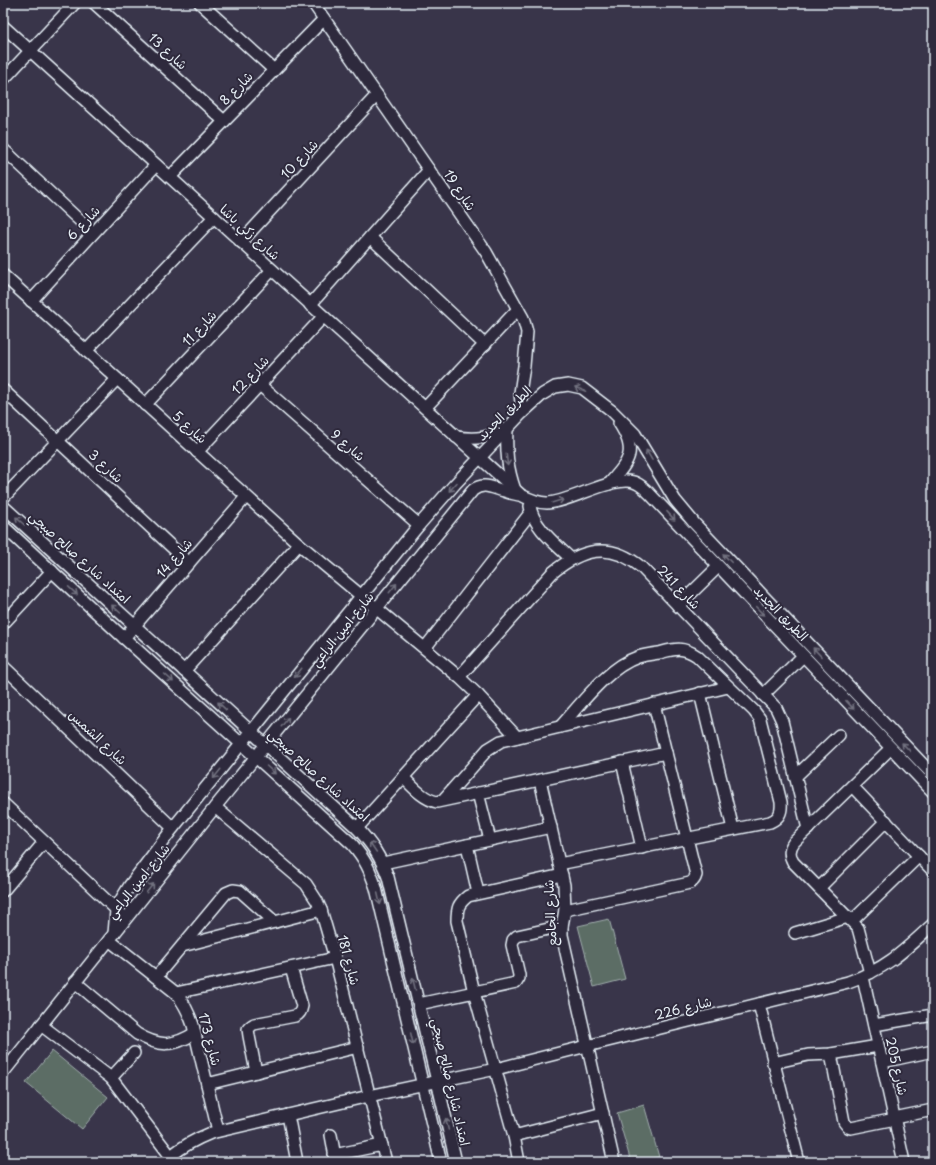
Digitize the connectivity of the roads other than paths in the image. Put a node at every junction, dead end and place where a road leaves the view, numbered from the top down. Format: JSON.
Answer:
{"nodes":[{"id":1,"x":75,"y":3,"type":"edge"},
{"id":2,"x":94,"y":3,"type":"edge"},
{"id":3,"x":200,"y":3,"type":"edge"},
{"id":4,"x":313,"y":3,"type":"edge"},
{"id":5,"x":324,"y":19,"type":"junction"},
{"id":6,"x":3,"y":26,"type":"edge"},
{"id":7,"x":30,"y":51,"type":"junction"},
{"id":8,"x":274,"y":70,"type":"junction"},
{"id":9,"x":3,"y":80,"type":"edge"},
{"id":10,"x":377,"y":95,"type":"junction"},
{"id":11,"x":224,"y":121,"type":"junction"},
{"id":12,"x":3,"y":149,"type":"edge"},
{"id":13,"x":156,"y":165,"type":"junction"},
{"id":14,"x":429,"y":170,"type":"junction"},
{"id":15,"x":170,"y":177,"type":"junction"},
{"id":16,"x":214,"y":217,"type":"junction"},
{"id":17,"x":93,"y":233,"type":"junction"},
{"id":18,"x":370,"y":237,"type":"junction"},
{"id":19,"x":241,"y":242,"type":"junction"},
{"id":20,"x":272,"y":270,"type":"junction"},
{"id":21,"x":3,"y":275,"type":"edge"},
{"id":22,"x":31,"y":301,"type":"junction"},
{"id":23,"x":310,"y":305,"type":"junction"},
{"id":24,"x":518,"y":309,"type":"junction"},
{"id":25,"x":324,"y":317,"type":"junction"},
{"id":26,"x":485,"y":345,"type":"junction"},
{"id":27,"x":86,"y":351,"type":"junction"},
{"id":28,"x":117,"y":379,"type":"junction"},
{"id":29,"x":260,"y":385,"type":"junction"},
{"id":30,"x":3,"y":390,"type":"edge"},
{"id":31,"x":146,"y":405,"type":"junction"},
{"id":32,"x":425,"y":408,"type":"junction"},
{"id":33,"x":612,"y":411,"type":"junction"},
{"id":34,"x":522,"y":413,"type":"junction"},
{"id":35,"x":507,"y":428,"type":"junction"},
{"id":36,"x":456,"y":437,"type":"junction"},
{"id":37,"x":58,"y":441,"type":"junction"},
{"id":38,"x":197,"y":452,"type":"junction"},
{"id":39,"x":479,"y":458,"type":"junction"},
{"id":40,"x":610,"y":484,"type":"junction"},
{"id":41,"x":518,"y":492,"type":"junction"},
{"id":42,"x":246,"y":497,"type":"junction"},
{"id":43,"x":3,"y":498,"type":"edge"},
{"id":44,"x":531,"y":500,"type":"junction"},
{"id":45,"x":3,"y":506,"type":"edge"},
{"id":46,"x":531,"y":512,"type":"junction"},
{"id":47,"x":419,"y":525,"type":"junction"},
{"id":48,"x":3,"y":526,"type":"edge"},
{"id":49,"x":298,"y":544,"type":"junction"},
{"id":50,"x":571,"y":559,"type":"junction"},
{"id":51,"x":189,"y":563,"type":"junction"},
{"id":52,"x":718,"y":567,"type":"junction"},
{"id":53,"x":52,"y":571,"type":"junction"},
{"id":54,"x":361,"y":596,"type":"junction"},
{"id":55,"x":678,"y":606,"type":"junction"},
{"id":56,"x":376,"y":609,"type":"junction"},
{"id":57,"x":3,"y":624,"type":"edge"},
{"id":58,"x":134,"y":625,"type":"junction"},
{"id":59,"x":124,"y":638,"type":"junction"},
{"id":60,"x":425,"y":648,"type":"junction"},
{"id":61,"x":803,"y":656,"type":"junction"},
{"id":62,"x":3,"y":666,"type":"edge"},
{"id":63,"x":184,"y":671,"type":"junction"},
{"id":64,"x":459,"y":677,"type":"junction"},
{"id":65,"x":728,"y":687,"type":"junction"},
{"id":66,"x":700,"y":693,"type":"junction"},
{"id":67,"x":478,"y":695,"type":"junction"},
{"id":68,"x":763,"y":695,"type":"junction"},
{"id":69,"x":654,"y":704,"type":"junction"},
{"id":70,"x":560,"y":727,"type":"junction"},
{"id":71,"x":251,"y":732,"type":"junction"},
{"id":72,"x":840,"y":735,"type":"dead end"},
{"id":73,"x":516,"y":737,"type":"junction"},
{"id":74,"x":242,"y":744,"type":"junction"},
{"id":75,"x":266,"y":745,"type":"junction"},
{"id":76,"x":891,"y":748,"type":"junction"},
{"id":77,"x":666,"y":753,"type":"junction"},
{"id":78,"x":256,"y":757,"type":"junction"},
{"id":79,"x":622,"y":762,"type":"junction"},
{"id":80,"x":933,"y":775,"type":"edge"},
{"id":81,"x":795,"y":777,"type":"junction"},
{"id":82,"x":403,"y":778,"type":"junction"},
{"id":83,"x":540,"y":780,"type":"junction"},
{"id":84,"x":852,"y":786,"type":"junction"},
{"id":85,"x":933,"y":792,"type":"edge"},
{"id":86,"x":478,"y":793,"type":"junction"},
{"id":87,"x":443,"y":800,"type":"junction"},
{"id":88,"x":3,"y":803,"type":"edge"},
{"id":89,"x":215,"y":807,"type":"junction"},
{"id":90,"x":886,"y":822,"type":"junction"},
{"id":91,"x":551,"y":827,"type":"junction"},
{"id":92,"x":173,"y":828,"type":"junction"},
{"id":93,"x":357,"y":828,"type":"junction"},
{"id":94,"x":808,"y":829,"type":"junction"},
{"id":95,"x":733,"y":830,"type":"junction"},
{"id":96,"x":687,"y":839,"type":"junction"},
{"id":97,"x":490,"y":840,"type":"junction"},
{"id":98,"x":44,"y":842,"type":"junction"},
{"id":99,"x":466,"y":845,"type":"junction"},
{"id":100,"x":642,"y":848,"type":"junction"},
{"id":101,"x":919,"y":856,"type":"junction"},
{"id":102,"x":383,"y":863,"type":"junction"},
{"id":103,"x":561,"y":869,"type":"junction"},
{"id":104,"x":933,"y":871,"type":"edge"},
{"id":105,"x":819,"y":888,"type":"junction"},
{"id":106,"x":3,"y":891,"type":"edge"},
{"id":107,"x":478,"y":893,"type":"junction"},
{"id":108,"x":116,"y":910,"type":"junction"},
{"id":109,"x":320,"y":910,"type":"junction"},
{"id":110,"x":565,"y":910,"type":"junction"},
{"id":111,"x":126,"y":919,"type":"junction"},
{"id":112,"x":850,"y":919,"type":"junction"},
{"id":113,"x":275,"y":922,"type":"junction"},
{"id":114,"x":933,"y":924,"type":"edge"},
{"id":115,"x":562,"y":926,"type":"junction"},
{"id":116,"x":795,"y":933,"type":"dead end"},
{"id":117,"x":112,"y":937,"type":"junction"},
{"id":118,"x":182,"y":946,"type":"junction"},
{"id":119,"x":335,"y":958,"type":"junction"},
{"id":120,"x":291,"y":968,"type":"junction"},
{"id":121,"x":866,"y":975,"type":"junction"},
{"id":122,"x":156,"y":977,"type":"junction"},
{"id":123,"x":75,"y":982,"type":"junction"},
{"id":124,"x":474,"y":992,"type":"junction"},
{"id":125,"x":176,"y":993,"type":"junction"},
{"id":126,"x":419,"y":1004,"type":"junction"},
{"id":127,"x":759,"y":1004,"type":"junction"},
{"id":128,"x":933,"y":1015,"type":"edge"},
{"id":129,"x":41,"y":1025,"type":"junction"},
{"id":130,"x":874,"y":1025,"type":"junction"},
{"id":131,"x":195,"y":1033,"type":"junction"},
{"id":132,"x":587,"y":1046,"type":"junction"},
{"id":133,"x":878,"y":1046,"type":"junction"},
{"id":134,"x":358,"y":1047,"type":"junction"},
{"id":135,"x":933,"y":1051,"type":"edge"},
{"id":136,"x":134,"y":1053,"type":"dead end"},
{"id":137,"x":831,"y":1054,"type":"junction"},
{"id":138,"x":882,"y":1062,"type":"junction"},
{"id":139,"x":773,"y":1063,"type":"junction"},
{"id":140,"x":496,"y":1070,"type":"junction"},
{"id":141,"x":256,"y":1072,"type":"junction"},
{"id":142,"x":3,"y":1073,"type":"edge"},
{"id":143,"x":110,"y":1078,"type":"junction"},
{"id":144,"x":437,"y":1081,"type":"junction"},
{"id":145,"x":207,"y":1084,"type":"junction"},
{"id":146,"x":422,"y":1084,"type":"junction"},
{"id":147,"x":368,"y":1096,"type":"junction"},
{"id":148,"x":933,"y":1110,"type":"edge"},
{"id":149,"x":603,"y":1113,"type":"junction"},
{"id":150,"x":288,"y":1115,"type":"junction"},
{"id":151,"x":895,"y":1118,"type":"junction"},
{"id":152,"x":218,"y":1131,"type":"junction"},
{"id":153,"x":332,"y":1135,"type":"dead end"},
{"id":154,"x":514,"y":1136,"type":"junction"},
{"id":155,"x":382,"y":1145,"type":"junction"},
{"id":156,"x":335,"y":1158,"type":"edge"},
{"id":157,"x":173,"y":1159,"type":"edge"},
{"id":158,"x":297,"y":1162,"type":"edge"},
{"id":159,"x":386,"y":1162,"type":"edge"},
{"id":160,"x":441,"y":1162,"type":"edge"},
{"id":161,"x":456,"y":1162,"type":"edge"},
{"id":162,"x":519,"y":1162,"type":"edge"},
{"id":163,"x":614,"y":1162,"type":"edge"},
{"id":164,"x":799,"y":1162,"type":"edge"},
{"id":165,"x":904,"y":1162,"type":"edge"}],
"edges":[{"from":1,"to":7,"type":"street"},
{"from":2,"to":11,"type":"street","name":"شارع 13"},
{"from":3,"to":8,"type":"street"},
{"from":4,"to":5,"type":"street","name":"شارع 19"},
{"from":5,"to":8,"type":"street","name":"شارع 8"},
{"from":5,"to":10,"type":"street","name":"شارع 19"},
{"from":6,"to":7,"type":"street","name":"شارع زكي باشا"},
{"from":7,"to":9,"type":"street"},
{"from":7,"to":13,"type":"street","name":"شارع زكي باشا"},
{"from":8,"to":11,"type":"street","name":"شارع 8"},
{"from":10,"to":14,"type":"street","name":"شارع 19"},
{"from":10,"to":19,"type":"street","name":"شارع 10"},
{"from":11,"to":15,"type":"street","name":"شارع 8"},
{"from":12,"to":17,"type":"street"},
{"from":13,"to":15,"type":"street","name":"شارع زكي باشا"},
{"from":13,"to":17,"type":"street","name":"شارع 6"},
{"from":14,"to":18,"type":"street"},
{"from":14,"to":24,"type":"street","name":"شارع 19"},
{"from":15,"to":16,"type":"street","name":"شارع زكي باشا"},
{"from":16,"to":19,"type":"street","name":"شارع زكي باشا"},
{"from":16,"to":27,"type":"street"},
{"from":17,"to":22,"type":"street","name":"شارع 6"},
{"from":18,"to":23,"type":"street"},
{"from":18,"to":26,"type":"street"},
{"from":19,"to":20,"type":"street","name":"شارع زكي باشا"},
{"from":20,"to":23,"type":"street","name":"شارع زكي باشا"},
{"from":20,"to":31,"type":"street","name":"شارع 11"},
{"from":21,"to":22,"type":"street","name":"شارع 5"},
{"from":22,"to":27,"type":"street","name":"شارع 5"},
{"from":23,"to":25,"type":"street","name":"شارع زكي باشا"},
{"from":24,"to":26,"type":"street"},
{"from":24,"to":34,"type":"street","name":"شارع 19"},
{"from":25,"to":29,"type":"street","name":"شارع 12"},
{"from":25,"to":32,"type":"street","name":"شارع زكي باشا"},
{"from":26,"to":32,"type":"street"},
{"from":27,"to":28,"type":"street","name":"شارع 5"},
{"from":28,"to":31,"type":"street","name":"شارع 5"},
{"from":28,"to":37,"type":"street"},
{"from":29,"to":38,"type":"street","name":"شارع 12"},
{"from":29,"to":47,"type":"street","name":"شارع 9"},
{"from":30,"to":37,"type":"street","name":"شارع 3"},
{"from":31,"to":38,"type":"street","name":"شارع 5"},
{"from":32,"to":36,"type":"street","name":"شارع زكي باشا"},
{"from":33,"to":34,"type":"street","name":"الطريق الجديد","one_way":true},
{"from":33,"to":40,"type":"street"},
{"from":80,"to":33,"type":"street","name":"الطريق الجديد","one_way":true},
{"from":34,"to":35,"type":"street","name":"الطريق الجديد"},
{"from":35,"to":36,"type":"street"},
{"from":35,"to":39,"type":"street","name":"الطريق الجديد"},
{"from":35,"to":41,"type":"street","one_way":true},
{"from":36,"to":39,"type":"street","name":"شارع زكي باشا"},
{"from":37,"to":43,"type":"street"},
{"from":37,"to":51,"type":"street","name":"شارع 3"},
{"from":38,"to":42,"type":"street","name":"شارع 5"},
{"from":39,"to":41,"type":"street","name":"الطريق الجديد"},
{"from":39,"to":47,"type":"street","name":"شارع امين الراعي","one_way":true},
{"from":44,"to":40,"type":"street","name":"الطريق الجديد","one_way":true},
{"from":40,"to":52,"type":"street","name":"الطريق الجديد","one_way":true},
{"from":41,"to":44,"type":"street","name":"الطريق الجديد"},
{"from":56,"to":41,"type":"street","name":"شارع امين الراعي","one_way":true},
{"from":42,"to":49,"type":"street","name":"شارع 5"},
{"from":42,"to":51,"type":"street","name":"شارع 14"},
{"from":44,"to":46,"type":"street"},
{"from":58,"to":45,"type":"street","name":"امتداد شارع صالح صبحي","one_way":true},
{"from":46,"to":50,"type":"street"},
{"from":46,"to":60,"type":"street"},
{"from":47,"to":54,"type":"street","name":"شارع امين الراعي"},
{"from":48,"to":53,"type":"street"},
{"from":49,"to":54,"type":"street","name":"شارع 5"},
{"from":49,"to":63,"type":"street"},
{"from":50,"to":55,"type":"street","name":"شارع 241"},
{"from":50,"to":64,"type":"street","name":"شارع 241"},
{"from":51,"to":58,"type":"street","name":"شارع 14"},
{"from":52,"to":55,"type":"street"},
{"from":52,"to":61,"type":"street","name":"الطريق الجديد","one_way":true},
{"from":53,"to":57,"type":"street"},
{"from":53,"to":59,"type":"street","one_way":true},
{"from":54,"to":56,"type":"street","name":"شارع 5"},
{"from":54,"to":71,"type":"street","name":"شارع امين الراعي","one_way":true},
{"from":55,"to":68,"type":"street","name":"شارع 241"},
{"from":56,"to":60,"type":"street","name":"شارع 5"},
{"from":75,"to":56,"type":"street","name":"شارع امين الراعي","one_way":true},
{"from":58,"to":59,"type":"street","name":"شارع 14"},
{"from":58,"to":63,"type":"street","name":"امتداد شارع صالح صبحي"},
{"from":59,"to":74,"type":"street","one_way":true},
{"from":60,"to":64,"type":"street","name":"شارع 5"},
{"from":61,"to":68,"type":"street"},
{"from":61,"to":76,"type":"street","name":"الطريق الجديد","one_way":true},
{"from":62,"to":92,"type":"street","name":"شارع الشمس"},
{"from":71,"to":63,"type":"street","name":"امتداد شارع صالح صبحي","one_way":true},
{"from":64,"to":67,"type":"street","name":"شارع 5"},
{"from":65,"to":66,"type":"street"},
{"from":65,"to":70,"type":"street"},
{"from":65,"to":95,"type":"street"},
{"from":66,"to":69,"type":"street"},
{"from":66,"to":95,"type":"street"},
{"from":67,"to":73,"type":"street","name":"شارع 5"},
{"from":67,"to":82,"type":"street"},
{"from":68,"to":81,"type":"street","name":"شارع 241"},
{"from":69,"to":70,"type":"street"},
{"from":69,"to":77,"type":"street"},
{"from":70,"to":73,"type":"street"},
{"from":71,"to":74,"type":"street","name":"شارع امين الراعي"},
{"from":71,"to":75,"type":"street","name":"امتداد شارع صالح صبحي"},
{"from":72,"to":81,"type":"street"},
{"from":73,"to":87,"type":"street"},
{"from":74,"to":78,"type":"street"},
{"from":74,"to":92,"type":"street","name":"شارع امين الراعي","one_way":true},
{"from":75,"to":78,"type":"street","name":"شارع امين الراعي"},
{"from":75,"to":93,"type":"street","name":"امتداد شارع صالح صبحي"},
{"from":76,"to":84,"type":"street"},
{"from":76,"to":85,"type":"street","name":"الطريق الجديد"},
{"from":77,"to":79,"type":"street"},
{"from":77,"to":96,"type":"street"},
{"from":78,"to":89,"type":"street","name":"شارع امين الراعي"},
{"from":78,"to":146,"type":"street","one_way":true},
{"from":79,"to":83,"type":"street"},
{"from":79,"to":100,"type":"street"},
{"from":81,"to":94,"type":"street","name":"شارع 241"},
{"from":82,"to":87,"type":"street"},
{"from":82,"to":93,"type":"street"},
{"from":83,"to":86,"type":"street"},
{"from":83,"to":91,"type":"street","name":"شارع الجامع"},
{"from":84,"to":90,"type":"street"},
{"from":84,"to":94,"type":"street"},
{"from":86,"to":87,"type":"street"},
{"from":86,"to":97,"type":"street"},
{"from":88,"to":98,"type":"street"},
{"from":89,"to":109,"type":"street","name":"شارع 181"},
{"from":111,"to":89,"type":"street","name":"شارع امين الراعي","one_way":true},
{"from":90,"to":101,"type":"street"},
{"from":90,"to":105,"type":"street"},
{"from":91,"to":97,"type":"street"},
{"from":91,"to":103,"type":"street","name":"شارع الجامع"},
{"from":92,"to":108,"type":"street","name":"شارع امين الراعي"},
{"from":102,"to":93,"type":"street","name":"امتداد شارع صالح صبحي","one_way":true},
{"from":94,"to":105,"type":"street","name":"شارع 205"},
{"from":95,"to":96,"type":"street"},
{"from":96,"to":100,"type":"street"},
{"from":96,"to":110,"type":"street"},
{"from":97,"to":99,"type":"street"},
{"from":98,"to":106,"type":"street"},
{"from":98,"to":108,"type":"street"},
{"from":99,"to":102,"type":"street"},
{"from":99,"to":107,"type":"street"},
{"from":100,"to":103,"type":"street"},
{"from":101,"to":104,"type":"street"},
{"from":101,"to":112,"type":"street"},
{"from":126,"to":102,"type":"street","name":"امتداد شارع صالح صبحي","one_way":true},
{"from":103,"to":107,"type":"street"},
{"from":103,"to":110,"type":"street","name":"شارع الجامع"},
{"from":105,"to":112,"type":"street","name":"شارع 205"},
{"from":107,"to":124,"type":"street"},
{"from":108,"to":111,"type":"street"},
{"from":108,"to":117,"type":"street","name":"شارع امين الراعي"},
{"from":109,"to":113,"type":"street"},
{"from":109,"to":119,"type":"street","name":"شارع 181"},
{"from":110,"to":115,"type":"street","name":"شارع الجامع"},
{"from":111,"to":117,"type":"street","name":"شارع امين الراعي"},
{"from":112,"to":116,"type":"street"},
{"from":112,"to":121,"type":"street","name":"شارع 205"},
{"from":113,"to":118,"type":"street"},
{"from":113,"to":118,"type":"street"},
{"from":114,"to":121,"type":"street","name":"شارع 226"},
{"from":115,"to":124,"type":"street"},
{"from":115,"to":132,"type":"street","name":"شارع الجامع"},
{"from":117,"to":122,"type":"street","name":"شارع 173"},
{"from":117,"to":123,"type":"street"},
{"from":118,"to":122,"type":"street"},
{"from":119,"to":120,"type":"street"},
{"from":119,"to":134,"type":"street","name":"شارع 181"},
{"from":120,"to":125,"type":"street"},
{"from":120,"to":141,"type":"street"},
{"from":121,"to":127,"type":"street","name":"شارع 226"},
{"from":121,"to":130,"type":"street","name":"شارع 205"},
{"from":122,"to":125,"type":"street","name":"شارع 173"},
{"from":123,"to":129,"type":"street"},
{"from":123,"to":131,"type":"street"},
{"from":124,"to":126,"type":"street"},
{"from":124,"to":140,"type":"street"},
{"from":125,"to":131,"type":"street","name":"شارع 173"},
{"from":126,"to":144,"type":"street","name":"امتداد شارع صالح صبحي"},
{"from":127,"to":132,"type":"street","name":"شارع 226"},
{"from":127,"to":139,"type":"street"},
{"from":128,"to":130,"type":"street"},
{"from":129,"to":142,"type":"street"},
{"from":129,"to":143,"type":"street"},
{"from":130,"to":133,"type":"street","name":"شارع 205"},
{"from":131,"to":145,"type":"street","name":"شارع 173"},
{"from":132,"to":140,"type":"street","name":"شارع 226"},
{"from":132,"to":149,"type":"street","name":"شارع الجامع"},
{"from":133,"to":137,"type":"street"},
{"from":133,"to":138,"type":"street","name":"شارع 205"},
{"from":134,"to":141,"type":"street"},
{"from":134,"to":147,"type":"street","name":"شارع 181"},
{"from":135,"to":138,"type":"street"},
{"from":136,"to":143,"type":"street"},
{"from":137,"to":139,"type":"street"},
{"from":137,"to":151,"type":"street"},
{"from":138,"to":151,"type":"street","name":"شارع 205"},
{"from":139,"to":164,"type":"street"},
{"from":140,"to":144,"type":"street","name":"شارع 226"},
{"from":140,"to":154,"type":"street"},
{"from":141,"to":145,"type":"street"},
{"from":143,"to":157,"type":"street"},
{"from":144,"to":146,"type":"street","name":"شارع 226"},
{"from":161,"to":144,"type":"street","name":"امتداد شارع صالح صبحي","one_way":true},
{"from":145,"to":152,"type":"street","name":"شارع 173"},
{"from":146,"to":147,"type":"street","name":"شارع 226"},
{"from":146,"to":160,"type":"street"},
{"from":147,"to":150,"type":"street","name":"شارع 226"},
{"from":147,"to":155,"type":"street","name":"شارع 181"},
{"from":148,"to":151,"type":"street"},
{"from":149,"to":154,"type":"street"},
{"from":149,"to":163,"type":"street","name":"شارع الجامع"},
{"from":150,"to":152,"type":"street","name":"شارع 226"},
{"from":150,"to":158,"type":"street"},
{"from":151,"to":165,"type":"street","name":"شارع 205"},
{"from":152,"to":157,"type":"street","name":"شارع 226"},
{"from":153,"to":156,"type":"street"},
{"from":154,"to":162,"type":"street"},
{"from":155,"to":156,"type":"street"},
{"from":155,"to":159,"type":"street","name":"شارع 181"}]}
